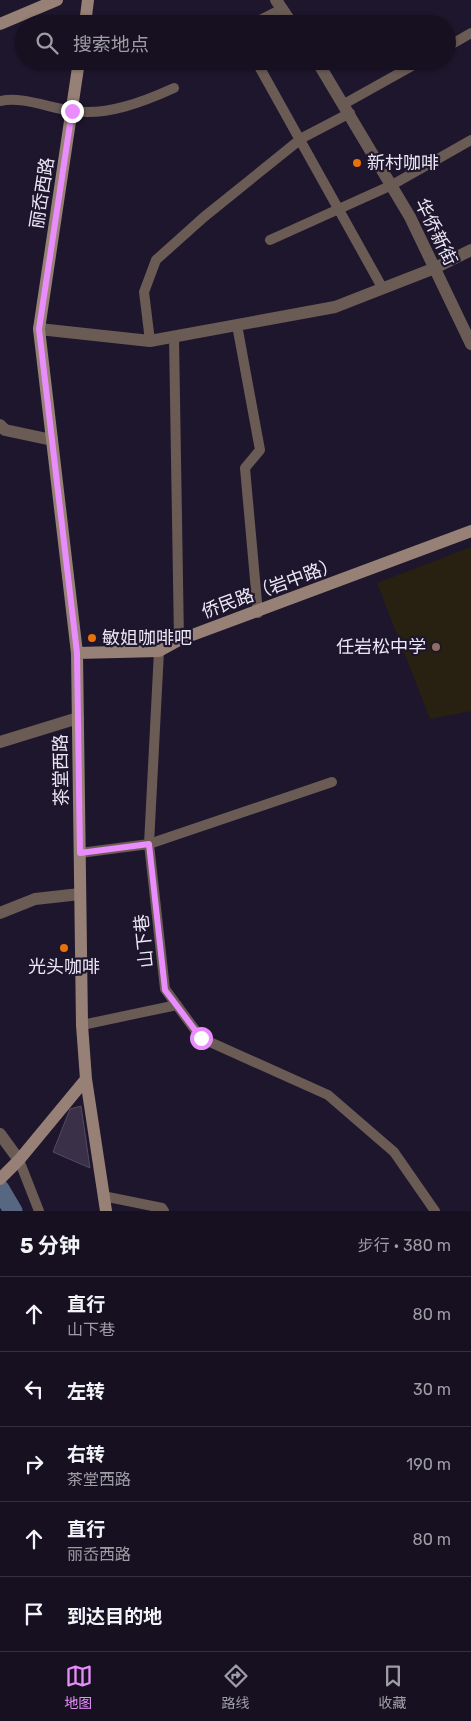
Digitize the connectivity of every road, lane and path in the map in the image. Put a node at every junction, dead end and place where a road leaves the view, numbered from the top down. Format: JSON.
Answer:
{"nodes":[{"id":1,"x":57,"y":0,"type":"edge"},
{"id":2,"x":88,"y":0,"type":"edge"},
{"id":3,"x":279,"y":5,"type":"edge"},
{"id":4,"x":21,"y":15,"type":"edge"},
{"id":5,"x":86,"y":15,"type":"edge"},
{"id":6,"x":265,"y":15,"type":"edge"},
{"id":7,"x":15,"y":18,"type":"edge"},
{"id":8,"x":0,"y":24,"type":"edge"},
{"id":9,"x":471,"y":33,"type":"edge"},
{"id":10,"x":456,"y":41,"type":"edge"},
{"id":11,"x":78,"y":70,"type":"edge"},
{"id":12,"x":261,"y":70,"type":"edge"},
{"id":13,"x":323,"y":70,"type":"edge"},
{"id":14,"x":407,"y":70,"type":"edge"},
{"id":15,"x":174,"y":88,"type":"dead end"},
{"id":16,"x":0,"y":101,"type":"edge"},
{"id":17,"x":347,"y":109,"type":"junction"},
{"id":18,"x":72,"y":111,"type":"junction"},
{"id":19,"x":300,"y":140,"type":"junction"},
{"id":20,"x":471,"y":140,"type":"edge"},
{"id":21,"x":392,"y":185,"type":"junction"},
{"id":22,"x":339,"y":209,"type":"junction"},
{"id":23,"x":270,"y":240,"type":"dead end"},
{"id":24,"x":471,"y":250,"type":"edge"},
{"id":25,"x":435,"y":268,"type":"junction"},
{"id":26,"x":383,"y":288,"type":"junction"},
{"id":27,"x":237,"y":325,"type":"junction"},
{"id":28,"x":39,"y":329,"type":"junction"},
{"id":29,"x":174,"y":337,"type":"junction"},
{"id":30,"x":150,"y":341,"type":"junction"},
{"id":31,"x":471,"y":344,"type":"edge"},
{"id":32,"x":2,"y":429,"type":"edge"},
{"id":33,"x":52,"y":440,"type":"junction"},
{"id":34,"x":471,"y":531,"type":"edge"},
{"id":35,"x":258,"y":613,"type":"junction"},
{"id":36,"x":180,"y":640,"type":"junction"},
{"id":37,"x":159,"y":651,"type":"junction"},
{"id":38,"x":77,"y":653,"type":"junction"},
{"id":39,"x":78,"y":718,"type":"junction"},
{"id":40,"x":0,"y":742,"type":"edge"},
{"id":41,"x":332,"y":782,"type":"dead end"},
{"id":42,"x":149,"y":844,"type":"junction"},
{"id":43,"x":80,"y":853,"type":"junction"},
{"id":44,"x":80,"y":894,"type":"junction"},
{"id":45,"x":0,"y":913,"type":"edge"},
{"id":46,"x":177,"y":1005,"type":"junction"},
{"id":47,"x":82,"y":1025,"type":"junction"},
{"id":48,"x":86,"y":1079,"type":"junction"},
{"id":49,"x":0,"y":1134,"type":"edge"},
{"id":50,"x":19,"y":1160,"type":"junction"},
{"id":51,"x":0,"y":1179,"type":"edge"},
{"id":52,"x":103,"y":1196,"type":"junction"},
{"id":53,"x":39,"y":1211,"type":"edge"},
{"id":54,"x":106,"y":1211,"type":"edge"},
{"id":55,"x":164,"y":1211,"type":"edge"},
{"id":56,"x":435,"y":1211,"type":"edge"}],
"edges":[{"from":1,"to":4,"type":"street"},
{"from":2,"to":5,"type":"street"},
{"from":3,"to":6,"type":"lane"},
{"from":7,"to":8,"type":"street"},
{"from":9,"to":10,"type":"lane"},
{"from":11,"to":18,"type":"street","name":"丽岙西路"},
{"from":12,"to":19,"type":"lane"},
{"from":13,"to":17,"type":"street","name":"华侨新街"},
{"from":14,"to":17,"type":"lane"},
{"from":15,"to":18,"type":"lane"},
{"from":16,"to":18,"type":"lane"},
{"from":17,"to":19,"type":"lane"},
{"from":17,"to":21,"type":"street","name":"华侨新街"},
{"from":18,"to":28,"type":"street","name":"丽岙西路"},
{"from":19,"to":22,"type":"lane"},
{"from":19,"to":30,"type":"lane"},
{"from":20,"to":21,"type":"lane"},
{"from":21,"to":22,"type":"lane"},
{"from":21,"to":25,"type":"street","name":"华侨新街"},
{"from":22,"to":23,"type":"lane"},
{"from":22,"to":26,"type":"lane"},
{"from":24,"to":25,"type":"street"},
{"from":25,"to":26,"type":"street"},
{"from":25,"to":31,"type":"street","name":"华侨新街"},
{"from":26,"to":27,"type":"street"},
{"from":27,"to":29,"type":"street"},
{"from":27,"to":35,"type":"lane"},
{"from":28,"to":30,"type":"street"},
{"from":28,"to":33,"type":"street","name":"茶堂西路"},
{"from":29,"to":30,"type":"street"},
{"from":29,"to":36,"type":"lane"},
{"from":32,"to":33,"type":"street"},
{"from":33,"to":38,"type":"street","name":"茶堂西路"},
{"from":34,"to":35,"type":"street","name":"侨民路（岩中路）"},
{"from":35,"to":36,"type":"street","name":"侨民路（岩中路）"},
{"from":36,"to":37,"type":"street","name":"侨民路（岩中路）"},
{"from":37,"to":38,"type":"street","name":"侨民路（岩中路）"},
{"from":37,"to":42,"type":"lane","name":"山下巷"},
{"from":38,"to":39,"type":"street","name":"茶堂西路"},
{"from":39,"to":40,"type":"street"},
{"from":39,"to":43,"type":"street","name":"茶堂西路"},
{"from":41,"to":42,"type":"lane"},
{"from":42,"to":43,"type":"lane"},
{"from":42,"to":46,"type":"lane","name":"山下巷"},
{"from":43,"to":44,"type":"street","name":"茶堂西路"},
{"from":44,"to":45,"type":"street"},
{"from":44,"to":47,"type":"street","name":"茶堂西路"},
{"from":46,"to":47,"type":"lane"},
{"from":46,"to":56,"type":"lane","name":"山下巷"},
{"from":47,"to":48,"type":"street","name":"茶堂西路"},
{"from":48,"to":50,"type":"street"},
{"from":48,"to":52,"type":"street","name":"茶堂西路"},
{"from":49,"to":50,"type":"street"},
{"from":50,"to":51,"type":"street"},
{"from":50,"to":53,"type":"lane"},
{"from":52,"to":54,"type":"street","name":"茶堂西路"},
{"from":52,"to":55,"type":"lane"}]}
